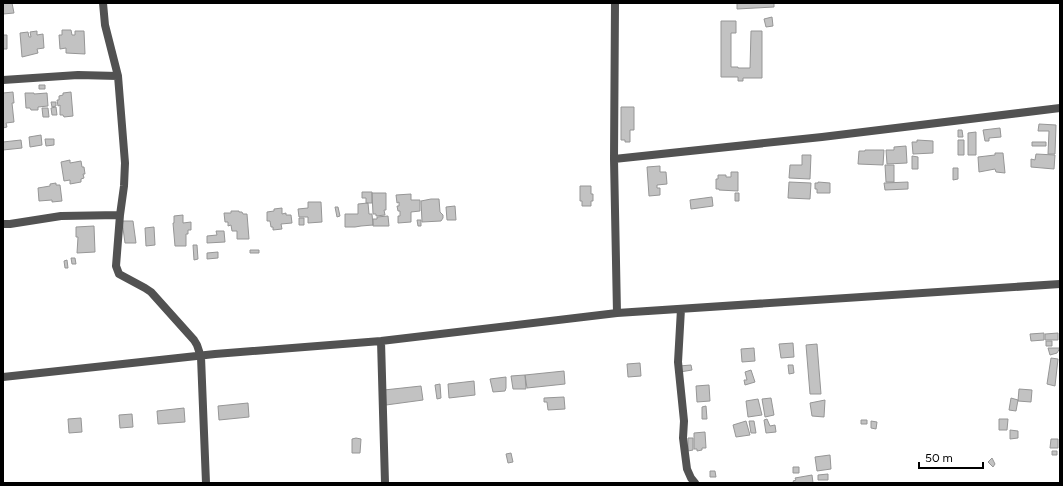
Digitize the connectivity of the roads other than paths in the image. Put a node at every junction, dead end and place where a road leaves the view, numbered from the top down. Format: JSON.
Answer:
{"nodes":[{"id":1,"x":103,"y":3,"type":"edge"},
{"id":2,"x":615,"y":3,"type":"edge"},
{"id":3,"x":118,"y":76,"type":"junction"},
{"id":4,"x":3,"y":80,"type":"edge"},
{"id":5,"x":1060,"y":108,"type":"edge"},
{"id":6,"x":614,"y":159,"type":"junction"},
{"id":7,"x":120,"y":215,"type":"junction"},
{"id":8,"x":3,"y":224,"type":"edge"},
{"id":9,"x":1060,"y":284,"type":"edge"},
{"id":10,"x":681,"y":310,"type":"junction"},
{"id":11,"x":617,"y":313,"type":"junction"},
{"id":12,"x":381,"y":341,"type":"junction"},
{"id":13,"x":202,"y":357,"type":"junction"},
{"id":14,"x":3,"y":377,"type":"edge"},
{"id":15,"x":206,"y":483,"type":"edge"},
{"id":16,"x":385,"y":483,"type":"edge"},
{"id":17,"x":695,"y":483,"type":"edge"}],
"edges":[{"from":1,"to":3,"type":"street"},
{"from":2,"to":6,"type":"street"},
{"from":3,"to":4,"type":"street"},
{"from":3,"to":7,"type":"street"},
{"from":5,"to":6,"type":"street"},
{"from":6,"to":11,"type":"street"},
{"from":7,"to":8,"type":"street"},
{"from":7,"to":13,"type":"street"},
{"from":9,"to":10,"type":"street"},
{"from":10,"to":11,"type":"street"},
{"from":10,"to":17,"type":"street"},
{"from":11,"to":12,"type":"street"},
{"from":12,"to":13,"type":"street"},
{"from":12,"to":16,"type":"street"},
{"from":13,"to":14,"type":"street"},
{"from":13,"to":15,"type":"street"}]}
